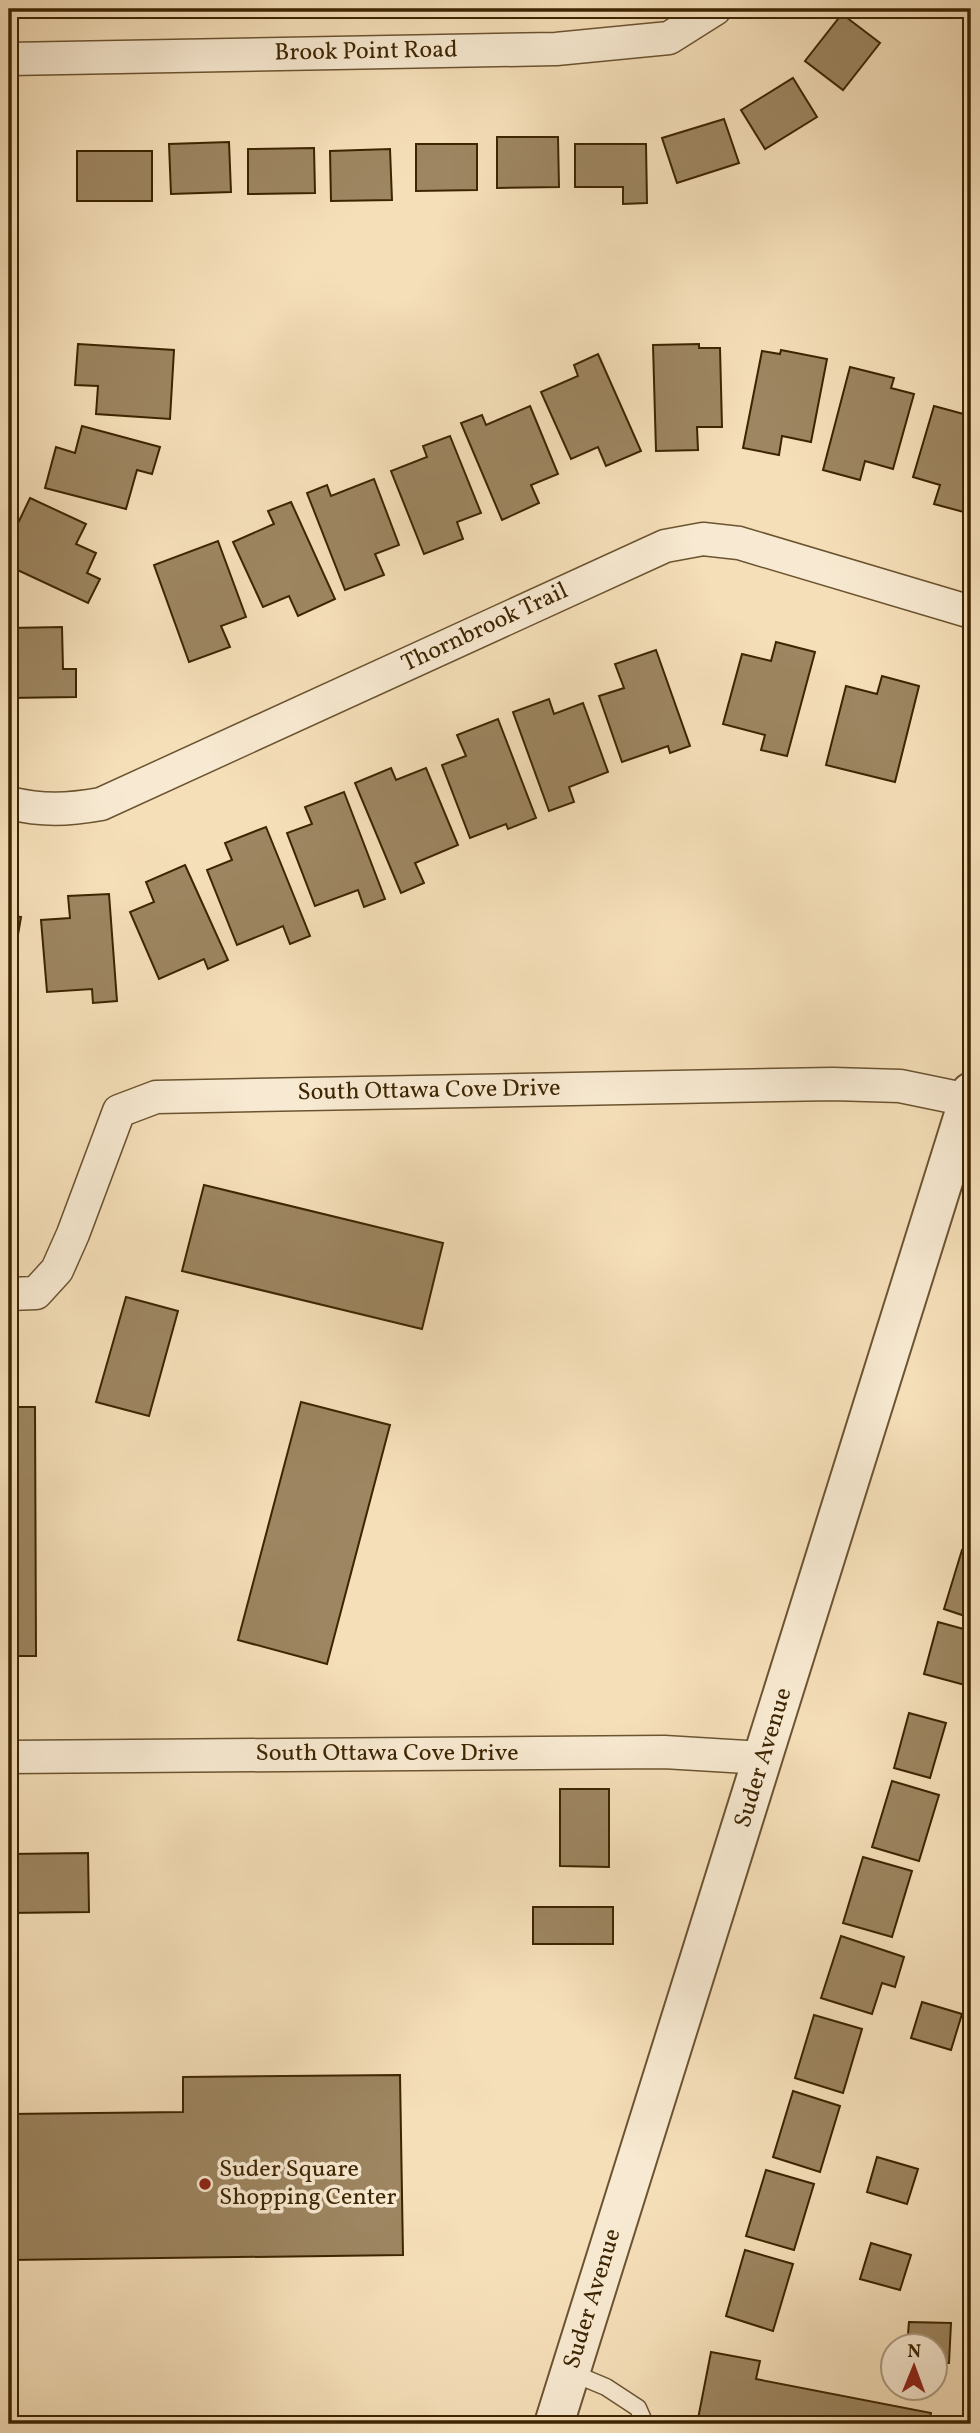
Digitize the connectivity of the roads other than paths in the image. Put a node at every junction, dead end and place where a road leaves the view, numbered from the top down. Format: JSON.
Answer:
{"nodes":[{"id":1,"x":715,"y":9,"type":"edge"},
{"id":2,"x":9,"y":59,"type":"edge"},
{"id":3,"x":971,"y":612,"type":"edge"},
{"id":4,"x":9,"y":803,"type":"edge"},
{"id":5,"x":970,"y":1096,"type":"edge"},
{"id":6,"x":9,"y":1294,"type":"edge"},
{"id":7,"x":9,"y":1757,"type":"edge"},
{"id":8,"x":764,"y":1758,"type":"junction"},
{"id":9,"x":570,"y":2372,"type":"junction"},
{"id":10,"x":554,"y":2424,"type":"edge"},
{"id":11,"x":645,"y":2424,"type":"edge"}],
"edges":[{"from":1,"to":2,"type":"street","name":"Brook Point Road"},
{"from":3,"to":4,"type":"street","name":"Thornbrook Trail"},
{"from":5,"to":6,"type":"street","name":"South Ottawa Cove Drive"},
{"from":5,"to":8,"type":"street","name":"Suder Avenue"},
{"from":7,"to":8,"type":"street","name":"South Ottawa Cove Drive"},
{"from":8,"to":9,"type":"street","name":"Suder Avenue"},
{"from":9,"to":10,"type":"street","name":"Suder Avenue"},
{"from":9,"to":11,"type":"lane"}]}
